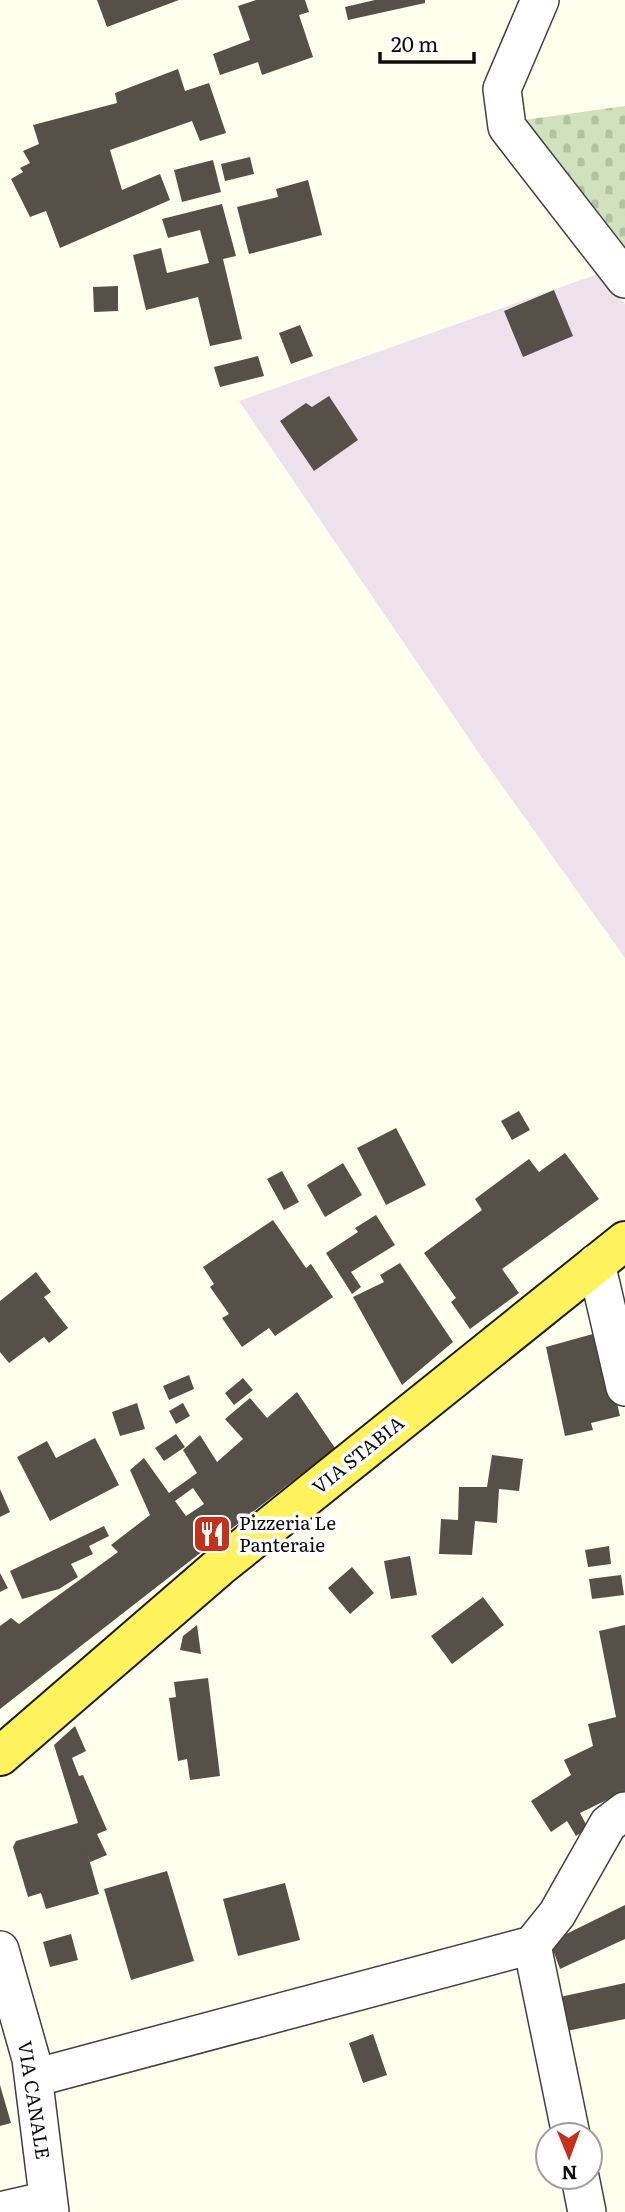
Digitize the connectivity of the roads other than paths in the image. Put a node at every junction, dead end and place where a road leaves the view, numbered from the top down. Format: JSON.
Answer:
{"nodes":[{"id":1,"x":540,"y":0,"type":"edge"},
{"id":2,"x":625,"y":279,"type":"edge"},
{"id":3,"x":610,"y":1252,"type":"edge"},
{"id":4,"x":625,"y":1387,"type":"edge"},
{"id":5,"x":1,"y":1751,"type":"edge"},
{"id":6,"x":625,"y":1811,"type":"edge"},
{"id":7,"x":532,"y":1945,"type":"junction"},
{"id":8,"x":0,"y":1950,"type":"edge"},
{"id":9,"x":34,"y":2078,"type":"junction"},
{"id":10,"x":568,"y":2121,"type":"edge"},
{"id":11,"x":583,"y":2191,"type":"edge"},
{"id":12,"x":49,"y":2206,"type":"edge"},
{"id":13,"x":0,"y":2211,"type":"edge"},
{"id":14,"x":587,"y":2212,"type":"edge"}],
"edges":[{"from":1,"to":2,"type":"street"},
{"from":3,"to":4,"type":"street"},
{"from":3,"to":5,"type":"main road","name":"VIA STABIA"},
{"from":6,"to":7,"type":"street"},
{"from":7,"to":9,"type":"street"},
{"from":7,"to":10,"type":"street"},
{"from":8,"to":9,"type":"street","name":"VIA CANALE"},
{"from":9,"to":12,"type":"street","name":"VIA CANALE"},
{"from":11,"to":14,"type":"street"},
{"from":12,"to":13,"type":"street"}]}
